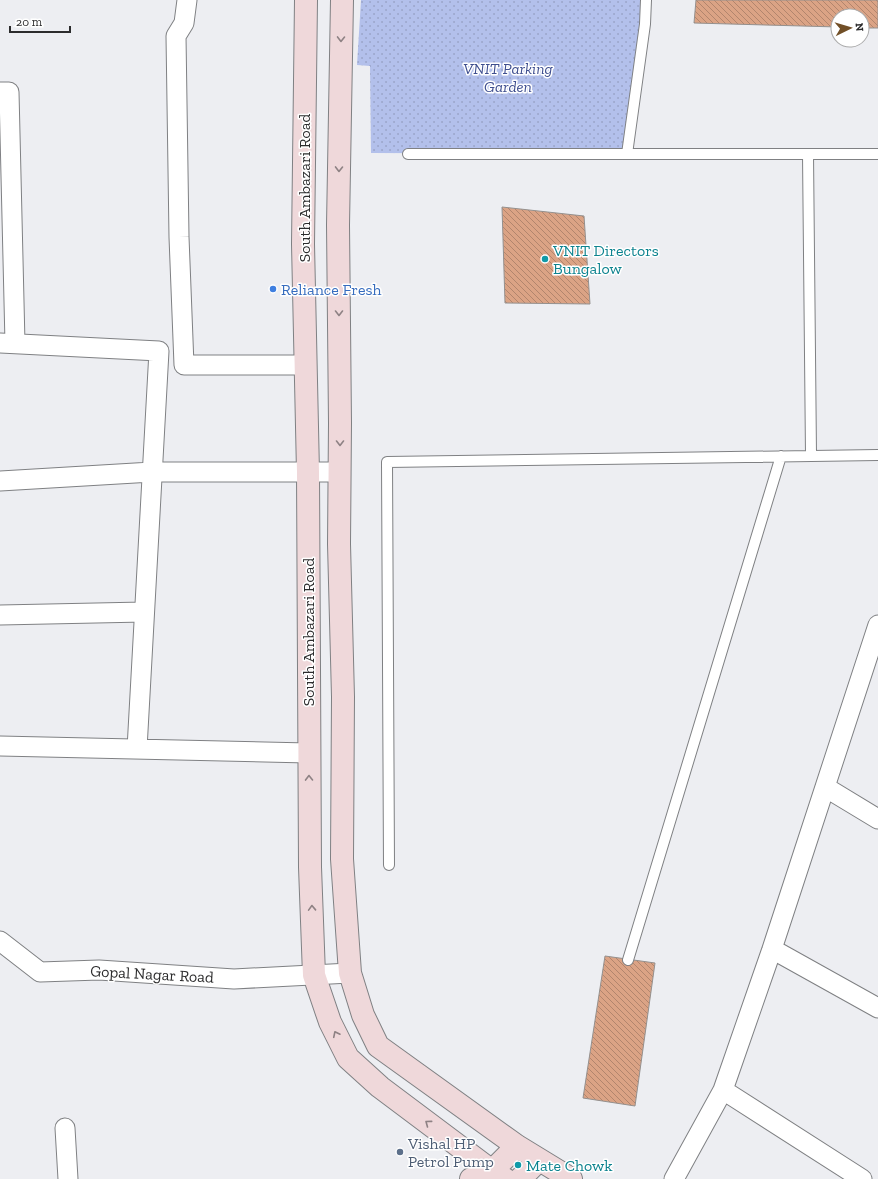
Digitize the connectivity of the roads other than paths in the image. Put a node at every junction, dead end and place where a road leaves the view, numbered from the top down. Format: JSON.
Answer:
{"nodes":[{"id":1,"x":187,"y":0,"type":"edge"},
{"id":2,"x":306,"y":0,"type":"edge"},
{"id":3,"x":342,"y":0,"type":"edge"},
{"id":4,"x":646,"y":0,"type":"edge"},
{"id":5,"x":0,"y":92,"type":"edge"},
{"id":6,"x":408,"y":154,"type":"dead end"},
{"id":7,"x":627,"y":154,"type":"junction"},
{"id":8,"x":808,"y":154,"type":"junction"},
{"id":9,"x":878,"y":154,"type":"edge"},
{"id":10,"x":7,"y":343,"type":"edge"},
{"id":11,"x":306,"y":364,"type":"junction"},
{"id":12,"x":810,"y":455,"type":"junction"},
{"id":13,"x":878,"y":455,"type":"edge"},
{"id":14,"x":781,"y":456,"type":"junction"},
{"id":15,"x":152,"y":472,"type":"junction"},
{"id":16,"x":308,"y":472,"type":"junction"},
{"id":17,"x":340,"y":472,"type":"junction"},
{"id":18,"x":0,"y":481,"type":"edge"},
{"id":19,"x":144,"y":612,"type":"junction"},
{"id":20,"x":0,"y":615,"type":"edge"},
{"id":21,"x":878,"y":624,"type":"edge"},
{"id":22,"x":874,"y":650,"type":"edge"},
{"id":23,"x":0,"y":746,"type":"edge"},
{"id":24,"x":137,"y":749,"type":"junction"},
{"id":25,"x":308,"y":752,"type":"junction"},
{"id":26,"x":825,"y":788,"type":"junction"},
{"id":27,"x":878,"y":820,"type":"edge"},
{"id":28,"x":389,"y":865,"type":"dead end"},
{"id":29,"x":0,"y":941,"type":"edge"},
{"id":30,"x":772,"y":949,"type":"junction"},
{"id":31,"x":628,"y":960,"type":"dead end"},
{"id":32,"x":350,"y":973,"type":"junction"},
{"id":33,"x":314,"y":975,"type":"junction"},
{"id":34,"x":878,"y":1008,"type":"edge"},
{"id":35,"x":723,"y":1090,"type":"junction"},
{"id":36,"x":66,"y":1128,"type":"dead end"},
{"id":37,"x":517,"y":1146,"type":"junction"},
{"id":38,"x":539,"y":1160,"type":"junction"},
{"id":39,"x":498,"y":1175,"type":"edge"},
{"id":40,"x":68,"y":1179,"type":"edge"},
{"id":41,"x":470,"y":1179,"type":"edge"},
{"id":42,"x":520,"y":1179,"type":"edge"},
{"id":43,"x":571,"y":1179,"type":"edge"},
{"id":44,"x":674,"y":1179,"type":"edge"},
{"id":45,"x":862,"y":1179,"type":"edge"}],
"edges":[{"from":1,"to":11,"type":"street"},
{"from":2,"to":11,"type":"main road","name":"South Ambazari Road"},
{"from":3,"to":17,"type":"main road","one_way":true},
{"from":4,"to":7,"type":"lane"},
{"from":5,"to":10,"type":"street"},
{"from":6,"to":7,"type":"lane"},
{"from":7,"to":8,"type":"lane"},
{"from":8,"to":9,"type":"lane"},
{"from":8,"to":12,"type":"lane"},
{"from":10,"to":15,"type":"street"},
{"from":11,"to":16,"type":"main road","name":"South Ambazari Road"},
{"from":12,"to":13,"type":"lane"},
{"from":12,"to":14,"type":"lane"},
{"from":14,"to":28,"type":"lane"},
{"from":14,"to":31,"type":"lane"},
{"from":15,"to":16,"type":"street"},
{"from":15,"to":18,"type":"street"},
{"from":15,"to":19,"type":"street"},
{"from":16,"to":17,"type":"street"},
{"from":16,"to":25,"type":"main road","name":"South Ambazari Road"},
{"from":17,"to":32,"type":"main road"},
{"from":19,"to":20,"type":"street"},
{"from":19,"to":24,"type":"street"},
{"from":21,"to":22,"type":"street"},
{"from":22,"to":26,"type":"street"},
{"from":23,"to":24,"type":"street"},
{"from":24,"to":25,"type":"street"},
{"from":33,"to":25,"type":"main road","name":"South Ambazari Road","one_way":true},
{"from":26,"to":27,"type":"street"},
{"from":26,"to":30,"type":"street"},
{"from":29,"to":33,"type":"street","name":"Gopal Nagar Road"},
{"from":30,"to":34,"type":"street"},
{"from":30,"to":35,"type":"street"},
{"from":32,"to":33,"type":"street","name":"Gopal Nagar Road"},
{"from":32,"to":37,"type":"main road"},
{"from":39,"to":33,"type":"main road","name":"South Ambazari Road","one_way":true},
{"from":35,"to":44,"type":"street"},
{"from":35,"to":45,"type":"street"},
{"from":36,"to":40,"type":"street"},
{"from":37,"to":38,"type":"main road"},
{"from":37,"to":39,"type":"main road"},
{"from":38,"to":42,"type":"main road"},
{"from":38,"to":43,"type":"main road"},
{"from":39,"to":41,"type":"main road"}]}
